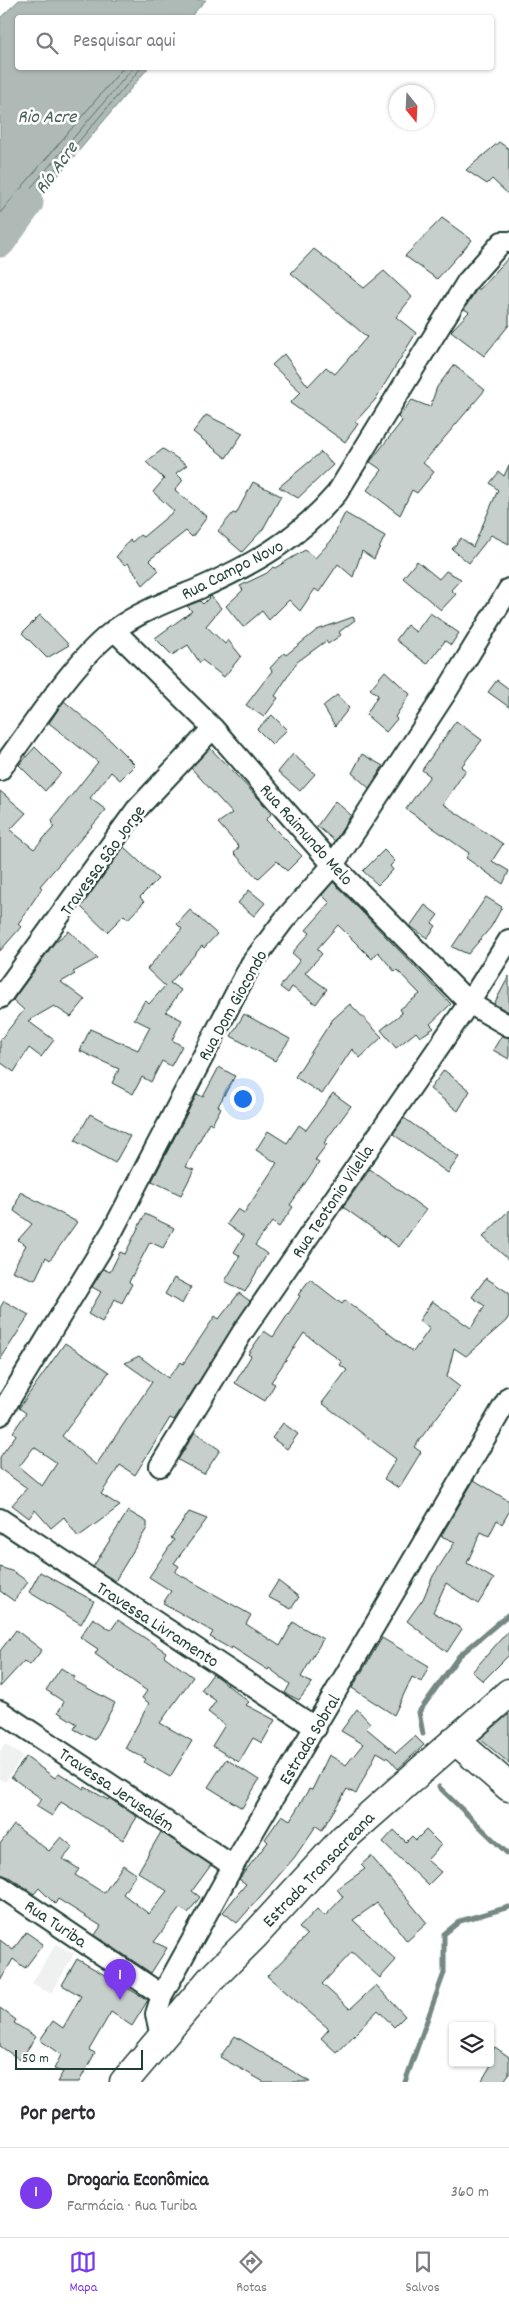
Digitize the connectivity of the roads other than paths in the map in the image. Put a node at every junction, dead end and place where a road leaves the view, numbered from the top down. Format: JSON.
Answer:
{"nodes":[{"id":1,"x":509,"y":242,"type":"edge"},
{"id":2,"x":509,"y":589,"type":"edge"},
{"id":3,"x":114,"y":630,"type":"junction"},
{"id":4,"x":213,"y":728,"type":"junction"},
{"id":5,"x":0,"y":770,"type":"edge"},
{"id":6,"x":333,"y":865,"type":"junction"},
{"id":7,"x":509,"y":940,"type":"edge"},
{"id":8,"x":0,"y":998,"type":"edge"},
{"id":9,"x":469,"y":1003,"type":"junction"},
{"id":10,"x":509,"y":1026,"type":"edge"},
{"id":11,"x":509,"y":1397,"type":"edge"},
{"id":12,"x":0,"y":1414,"type":"edge"},
{"id":13,"x":160,"y":1466,"type":"dead end"},
{"id":14,"x":0,"y":1519,"type":"edge"},
{"id":15,"x":509,"y":1693,"type":"edge"},
{"id":16,"x":0,"y":1711,"type":"edge"},
{"id":17,"x":316,"y":1728,"type":"junction"},
{"id":18,"x":455,"y":1740,"type":"junction"},
{"id":19,"x":509,"y":1787,"type":"edge"},
{"id":20,"x":233,"y":1866,"type":"junction"},
{"id":21,"x":0,"y":1886,"type":"edge"},
{"id":22,"x":162,"y":1995,"type":"junction"},
{"id":23,"x":161,"y":2037,"type":"junction"},
{"id":24,"x":124,"y":2082,"type":"edge"}],
"edges":[{"from":1,"to":3,"type":"street","name":"Rua Campo Novo"},
{"from":2,"to":6,"type":"street","name":"Rua Dom Giocondo"},
{"from":3,"to":4,"type":"street","name":"Rua Raimundo Melo"},
{"from":3,"to":5,"type":"street","name":"Rua Campo Novo"},
{"from":4,"to":6,"type":"street","name":"Rua Raimundo Melo"},
{"from":4,"to":8,"type":"street","name":"Travessa São Jorge"},
{"from":6,"to":9,"type":"street","name":"Rua Raimundo Melo"},
{"from":6,"to":12,"type":"street","name":"Rua Dom Giocondo"},
{"from":7,"to":9,"type":"street","name":"Rua Teotonio Vilella"},
{"from":9,"to":10,"type":"street","name":"Rua Raimundo Melo"},
{"from":9,"to":13,"type":"street","name":"Rua Teotonio Vilella"},
{"from":11,"to":17,"type":"street","name":"Estrada Sobral"},
{"from":14,"to":17,"type":"street","name":"Travessa Livramento"},
{"from":15,"to":18,"type":"street","name":"Estrada Transacreana"},
{"from":16,"to":20,"type":"street","name":"Travessa Jerusalém"},
{"from":17,"to":20,"type":"street","name":"Estrada Sobral"},
{"from":18,"to":19,"type":"street"},
{"from":18,"to":23,"type":"street","name":"Estrada Transacreana"},
{"from":20,"to":22,"type":"street","name":"Estrada Sobral"},
{"from":21,"to":22,"type":"street","name":"Rua Turiba"},
{"from":22,"to":23,"type":"street","name":"Estrada Sobral"},
{"from":23,"to":24,"type":"street"}]}
